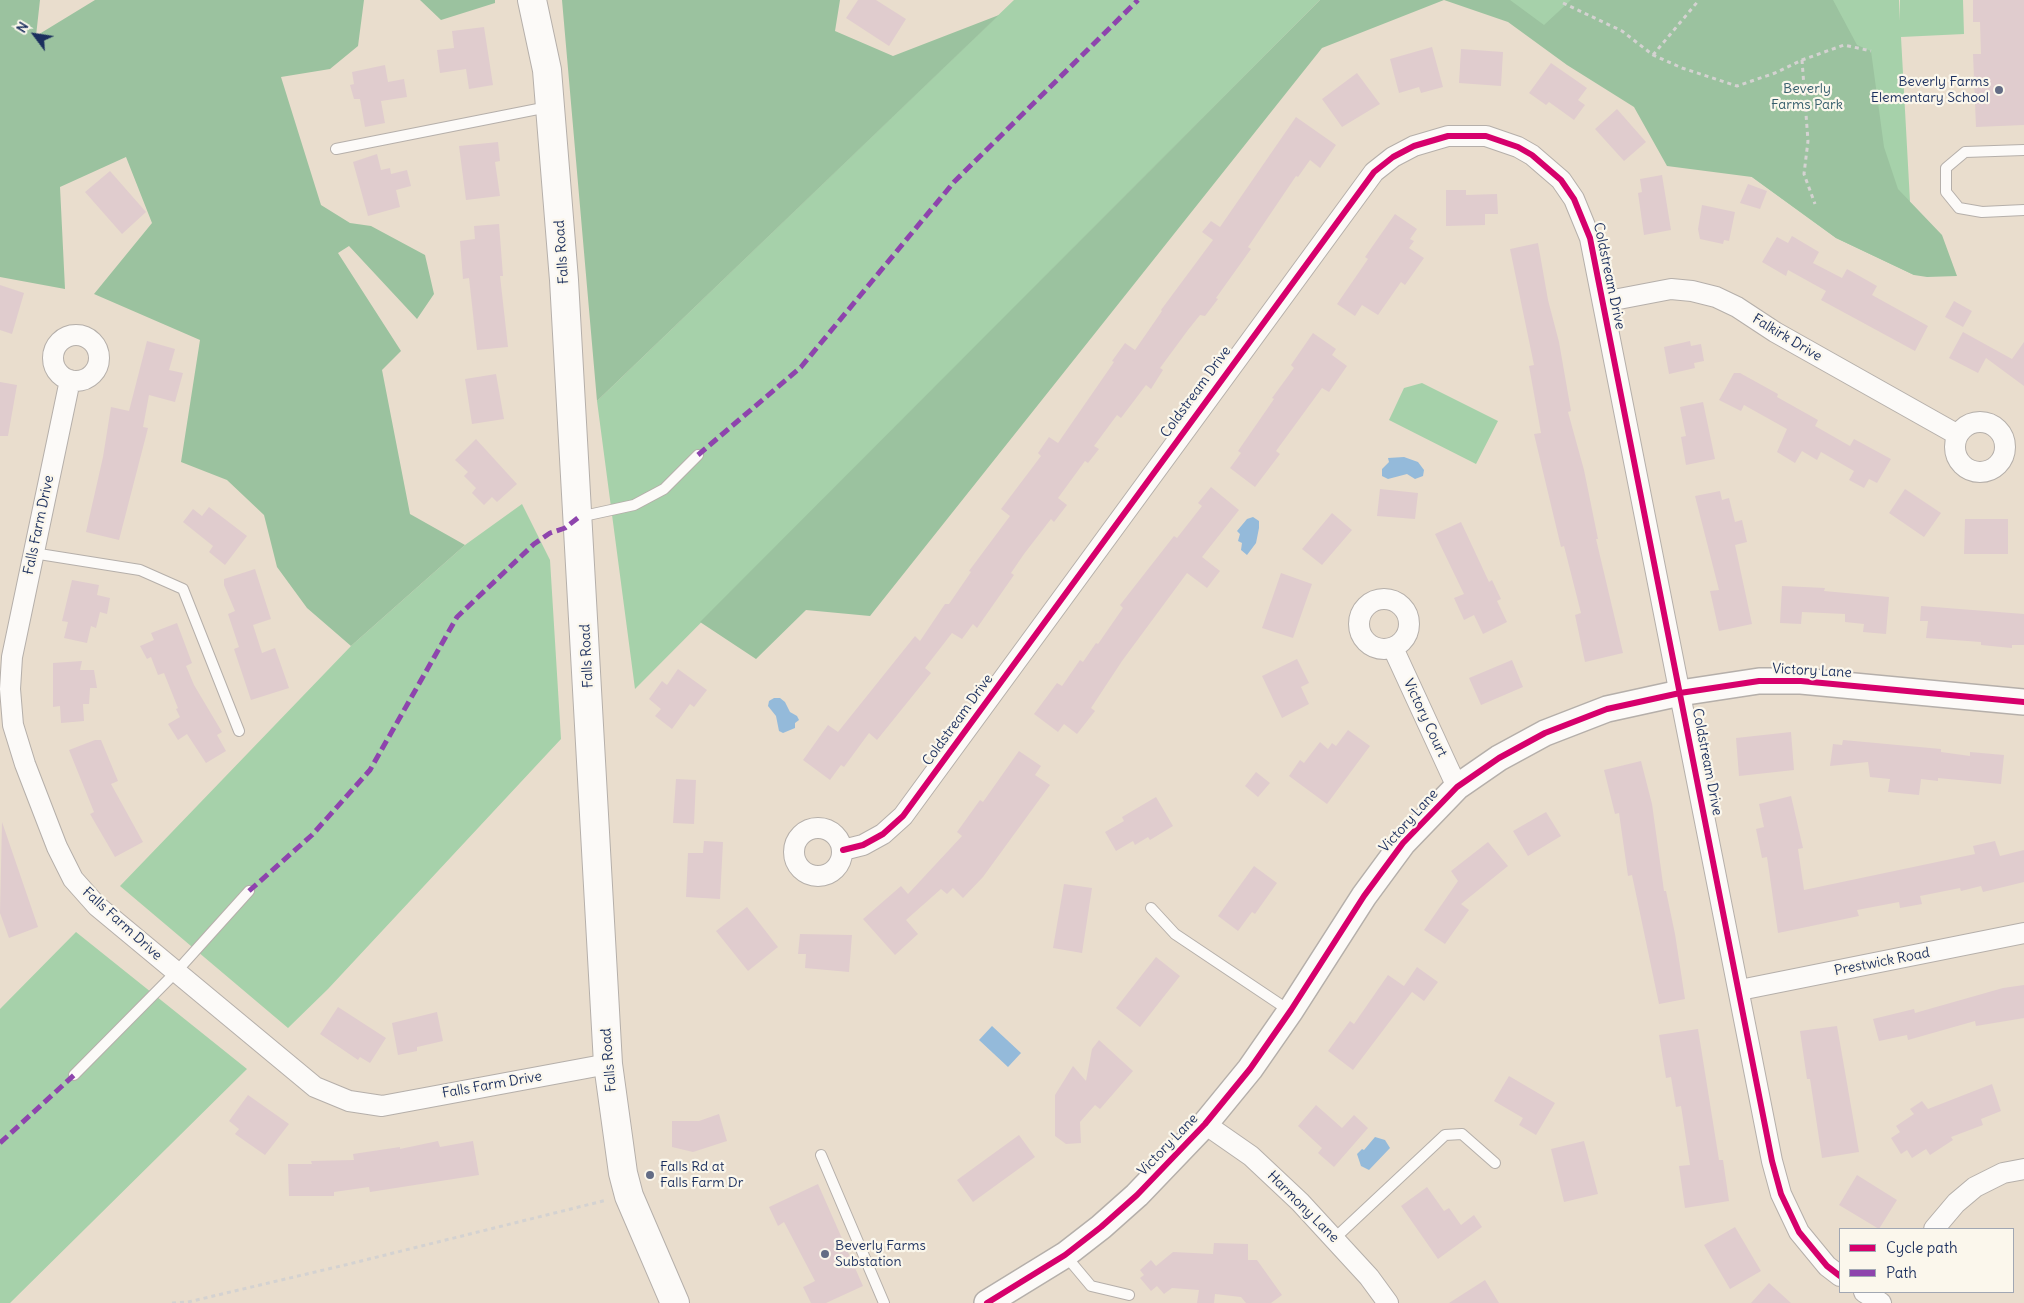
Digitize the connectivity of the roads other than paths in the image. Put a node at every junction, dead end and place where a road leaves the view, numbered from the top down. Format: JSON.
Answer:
{"nodes":[{"id":1,"x":532,"y":0,"type":"edge"},
{"id":2,"x":549,"y":0,"type":"edge"},
{"id":3,"x":547,"y":70,"type":"junction"},
{"id":4,"x":550,"y":107,"type":"junction"},
{"id":5,"x":336,"y":149,"type":"dead end"},
{"id":6,"x":2024,"y":150,"type":"edge"},
{"id":7,"x":2024,"y":210,"type":"edge"},
{"id":8,"x":1603,"y":302,"type":"junction"},
{"id":9,"x":70,"y":380,"type":"dead end"},
{"id":10,"x":1958,"y":436,"type":"dead end"},
{"id":11,"x":698,"y":455,"type":"dead end"},
{"id":12,"x":579,"y":517,"type":"junction"},
{"id":13,"x":33,"y":553,"type":"junction"},
{"id":14,"x":1393,"y":648,"type":"dead end"},
{"id":15,"x":1680,"y":693,"type":"junction"},
{"id":16,"x":2024,"y":702,"type":"edge"},
{"id":17,"x":239,"y":731,"type":"dead end"},
{"id":18,"x":1457,"y":788,"type":"junction"},
{"id":19,"x":843,"y":850,"type":"dead end"},
{"id":20,"x":248,"y":891,"type":"dead end"},
{"id":21,"x":1150,"y":908,"type":"dead end"},
{"id":22,"x":2024,"y":933,"type":"edge"},
{"id":23,"x":176,"y":972,"type":"junction"},
{"id":24,"x":1740,"y":990,"type":"junction"},
{"id":25,"x":1290,"y":1011,"type":"junction"},
{"id":26,"x":608,"y":1064,"type":"junction"},
{"id":27,"x":74,"y":1075,"type":"dead end"},
{"id":28,"x":1205,"y":1124,"type":"junction"},
{"id":29,"x":821,"y":1155,"type":"dead end"},
{"id":30,"x":1495,"y":1163,"type":"dead end"},
{"id":31,"x":2024,"y":1169,"type":"edge"},
{"id":32,"x":1935,"y":1228,"type":"edge"},
{"id":33,"x":1335,"y":1238,"type":"junction"},
{"id":34,"x":1065,"y":1255,"type":"junction"},
{"id":35,"x":1839,"y":1275,"type":"edge"},
{"id":36,"x":1866,"y":1293,"type":"edge"},
{"id":37,"x":1891,"y":1293,"type":"edge"},
{"id":38,"x":1129,"y":1295,"type":"dead end"},
{"id":39,"x":675,"y":1303,"type":"edge"},
{"id":40,"x":884,"y":1303,"type":"edge"},
{"id":41,"x":987,"y":1303,"type":"edge"},
{"id":42,"x":1388,"y":1303,"type":"edge"},
{"id":43,"x":1882,"y":1303,"type":"edge"}],
"edges":[{"from":1,"to":3,"type":"main road","name":"Falls Road"},
{"from":2,"to":3,"type":"main road"},
{"from":3,"to":4,"type":"main road","name":"Falls Road"},
{"from":4,"to":5,"type":"lane"},
{"from":4,"to":12,"type":"main road","name":"Falls Road"},
{"from":6,"to":7,"type":"lane"},
{"from":8,"to":10,"type":"street","name":"Falkirk Drive"},
{"from":8,"to":15,"type":"street","name":"Coldstream Drive"},
{"from":8,"to":19,"type":"street","name":"Coldstream Drive"},
{"from":9,"to":13,"type":"street","name":"Falls Farm Drive"},
{"from":11,"to":12,"type":"lane"},
{"from":12,"to":26,"type":"main road","name":"Falls Road"},
{"from":13,"to":17,"type":"lane"},
{"from":13,"to":23,"type":"street","name":"Falls Farm Drive"},
{"from":14,"to":18,"type":"street","name":"Victory Court"},
{"from":15,"to":16,"type":"street","name":"Victory Lane"},
{"from":15,"to":18,"type":"street","name":"Victory Lane"},
{"from":15,"to":24,"type":"street","name":"Coldstream Drive"},
{"from":18,"to":25,"type":"street","name":"Victory Lane"},
{"from":20,"to":23,"type":"lane"},
{"from":21,"to":25,"type":"lane"},
{"from":22,"to":24,"type":"street","name":"Prestwick Road"},
{"from":23,"to":26,"type":"street","name":"Falls Farm Drive"},
{"from":23,"to":27,"type":"lane"},
{"from":24,"to":35,"type":"street","name":"Coldstream Drive"},
{"from":25,"to":28,"type":"street","name":"Victory Lane"},
{"from":26,"to":39,"type":"main road","name":"Falls Road"},
{"from":28,"to":33,"type":"street","name":"Harmony Lane"},
{"from":28,"to":34,"type":"street","name":"Victory Lane"},
{"from":29,"to":40,"type":"lane"},
{"from":30,"to":33,"type":"lane"},
{"from":31,"to":32,"type":"street"},
{"from":33,"to":42,"type":"street","name":"Harmony Lane"},
{"from":34,"to":38,"type":"lane"},
{"from":34,"to":41,"type":"street","name":"Victory Lane"},
{"from":36,"to":43,"type":"street"},
{"from":37,"to":43,"type":"street"}]}
